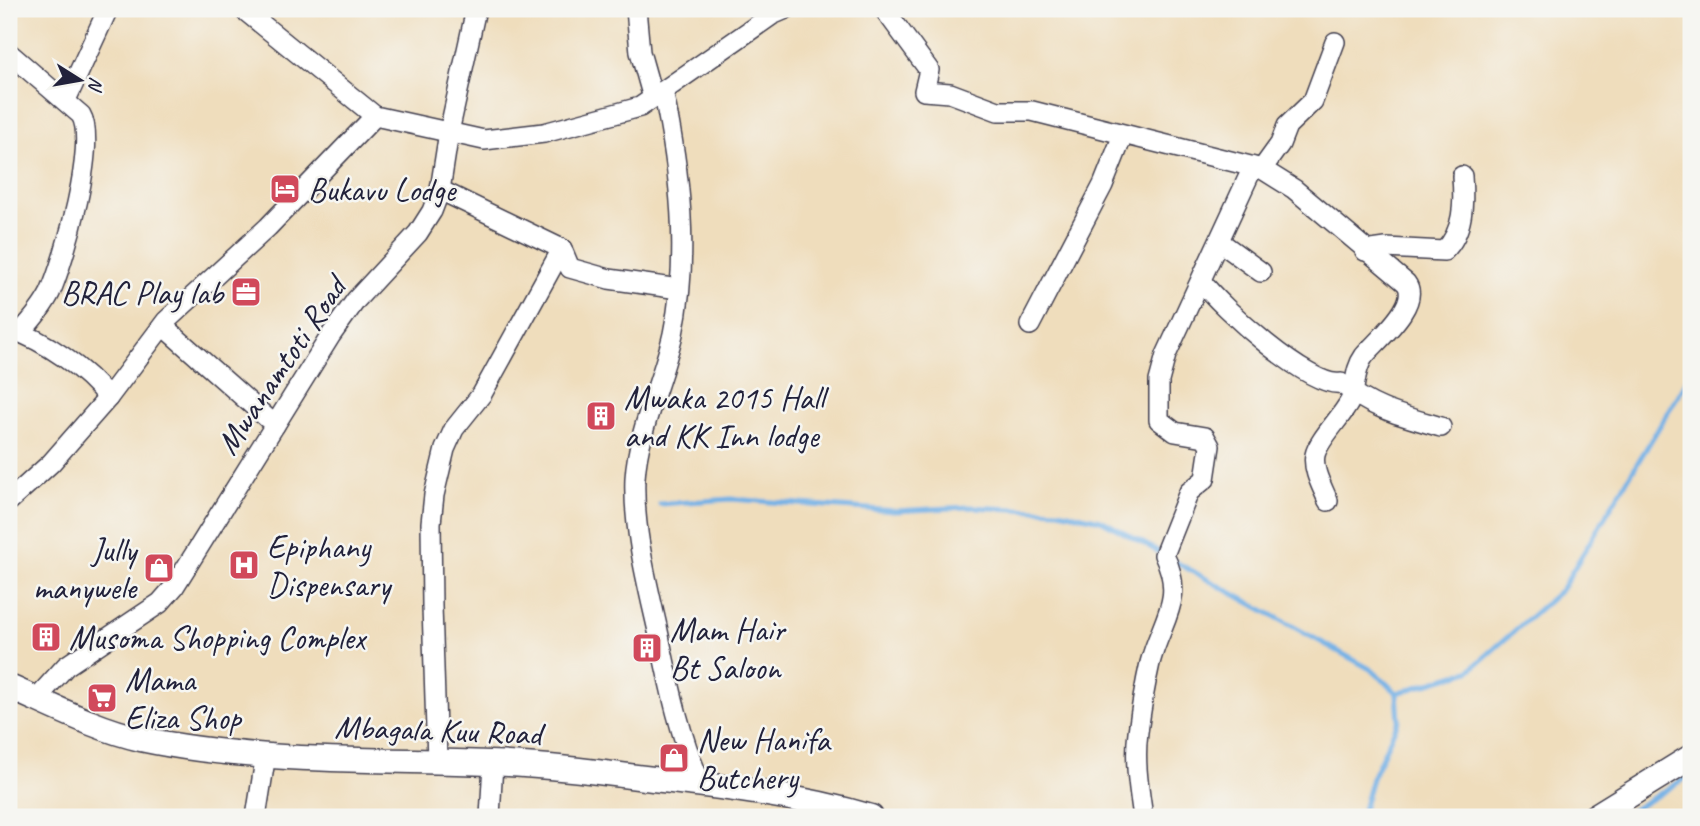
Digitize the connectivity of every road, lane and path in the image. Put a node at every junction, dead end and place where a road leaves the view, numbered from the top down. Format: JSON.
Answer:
{"nodes":[{"id":1,"x":108,"y":9,"type":"edge"},
{"id":2,"x":243,"y":9,"type":"edge"},
{"id":3,"x":477,"y":9,"type":"edge"},
{"id":4,"x":636,"y":9,"type":"edge"},
{"id":5,"x":786,"y":9,"type":"edge"},
{"id":6,"x":884,"y":9,"type":"edge"},
{"id":7,"x":1335,"y":42,"type":"dead end"},
{"id":8,"x":9,"y":53,"type":"edge"},
{"id":9,"x":658,"y":95,"type":"junction"},
{"id":10,"x":66,"y":100,"type":"junction"},
{"id":11,"x":375,"y":116,"type":"junction"},
{"id":12,"x":449,"y":132,"type":"junction"},
{"id":13,"x":1122,"y":135,"type":"junction"},
{"id":14,"x":1257,"y":168,"type":"junction"},
{"id":15,"x":1462,"y":176,"type":"dead end"},
{"id":16,"x":440,"y":190,"type":"junction"},
{"id":17,"x":1220,"y":242,"type":"junction"},
{"id":18,"x":562,"y":249,"type":"junction"},
{"id":19,"x":1365,"y":251,"type":"junction"},
{"id":20,"x":1261,"y":272,"type":"dead end"},
{"id":21,"x":1201,"y":281,"type":"junction"},
{"id":22,"x":679,"y":289,"type":"junction"},
{"id":23,"x":1030,"y":325,"type":"dead end"},
{"id":24,"x":163,"y":326,"type":"junction"},
{"id":25,"x":15,"y":330,"type":"edge"},
{"id":26,"x":1351,"y":391,"type":"junction"},
{"id":27,"x":108,"y":398,"type":"junction"},
{"id":28,"x":275,"y":425,"type":"junction"},
{"id":29,"x":1441,"y":427,"type":"dead end"},
{"id":30,"x":9,"y":501,"type":"edge"},
{"id":31,"x":1328,"y":501,"type":"dead end"},
{"id":32,"x":9,"y":687,"type":"edge"},
{"id":33,"x":37,"y":698,"type":"junction"},
{"id":34,"x":266,"y":754,"type":"junction"},
{"id":35,"x":1691,"y":757,"type":"edge"},
{"id":36,"x":437,"y":761,"type":"junction"},
{"id":37,"x":493,"y":763,"type":"junction"},
{"id":38,"x":701,"y":784,"type":"junction"},
{"id":39,"x":256,"y":817,"type":"edge"},
{"id":40,"x":489,"y":817,"type":"edge"},
{"id":41,"x":871,"y":817,"type":"edge"},
{"id":42,"x":1143,"y":817,"type":"edge"},
{"id":43,"x":1594,"y":817,"type":"edge"}],
"edges":[{"from":1,"to":10,"type":"street"},
{"from":2,"to":11,"type":"street"},
{"from":3,"to":12,"type":"street","name":"Mwanamtoti Road"},
{"from":4,"to":9,"type":"street"},
{"from":5,"to":9,"type":"street"},
{"from":6,"to":13,"type":"street"},
{"from":7,"to":14,"type":"street"},
{"from":8,"to":10,"type":"street"},
{"from":9,"to":12,"type":"street"},
{"from":9,"to":22,"type":"street"},
{"from":10,"to":25,"type":"street"},
{"from":11,"to":12,"type":"street"},
{"from":11,"to":24,"type":"street"},
{"from":12,"to":16,"type":"street","name":"Mwanamtoti Road"},
{"from":13,"to":14,"type":"street"},
{"from":13,"to":23,"type":"street"},
{"from":14,"to":17,"type":"street"},
{"from":14,"to":19,"type":"street"},
{"from":15,"to":19,"type":"street"},
{"from":16,"to":18,"type":"street"},
{"from":16,"to":28,"type":"street","name":"Mwanamtoti Road"},
{"from":17,"to":20,"type":"street"},
{"from":17,"to":21,"type":"street"},
{"from":18,"to":22,"type":"street"},
{"from":18,"to":36,"type":"street"},
{"from":19,"to":26,"type":"street"},
{"from":21,"to":26,"type":"street"},
{"from":21,"to":42,"type":"street"},
{"from":22,"to":38,"type":"street"},
{"from":24,"to":27,"type":"street"},
{"from":24,"to":28,"type":"street"},
{"from":25,"to":27,"type":"street"},
{"from":26,"to":29,"type":"street"},
{"from":26,"to":31,"type":"street"},
{"from":27,"to":30,"type":"street"},
{"from":28,"to":33,"type":"street","name":"Mwanamtoti Road"},
{"from":32,"to":33,"type":"street","name":"Mbagala Kuu Road"},
{"from":33,"to":34,"type":"street","name":"Mbagala Kuu Road"},
{"from":34,"to":36,"type":"street","name":"Mbagala Kuu Road"},
{"from":34,"to":39,"type":"street"},
{"from":35,"to":43,"type":"street"},
{"from":36,"to":37,"type":"street","name":"Mbagala Kuu Road"},
{"from":37,"to":38,"type":"street","name":"Mbagala Kuu Road"},
{"from":37,"to":40,"type":"street"},
{"from":38,"to":41,"type":"street","name":"Mbagala Kuu Road"}]}
